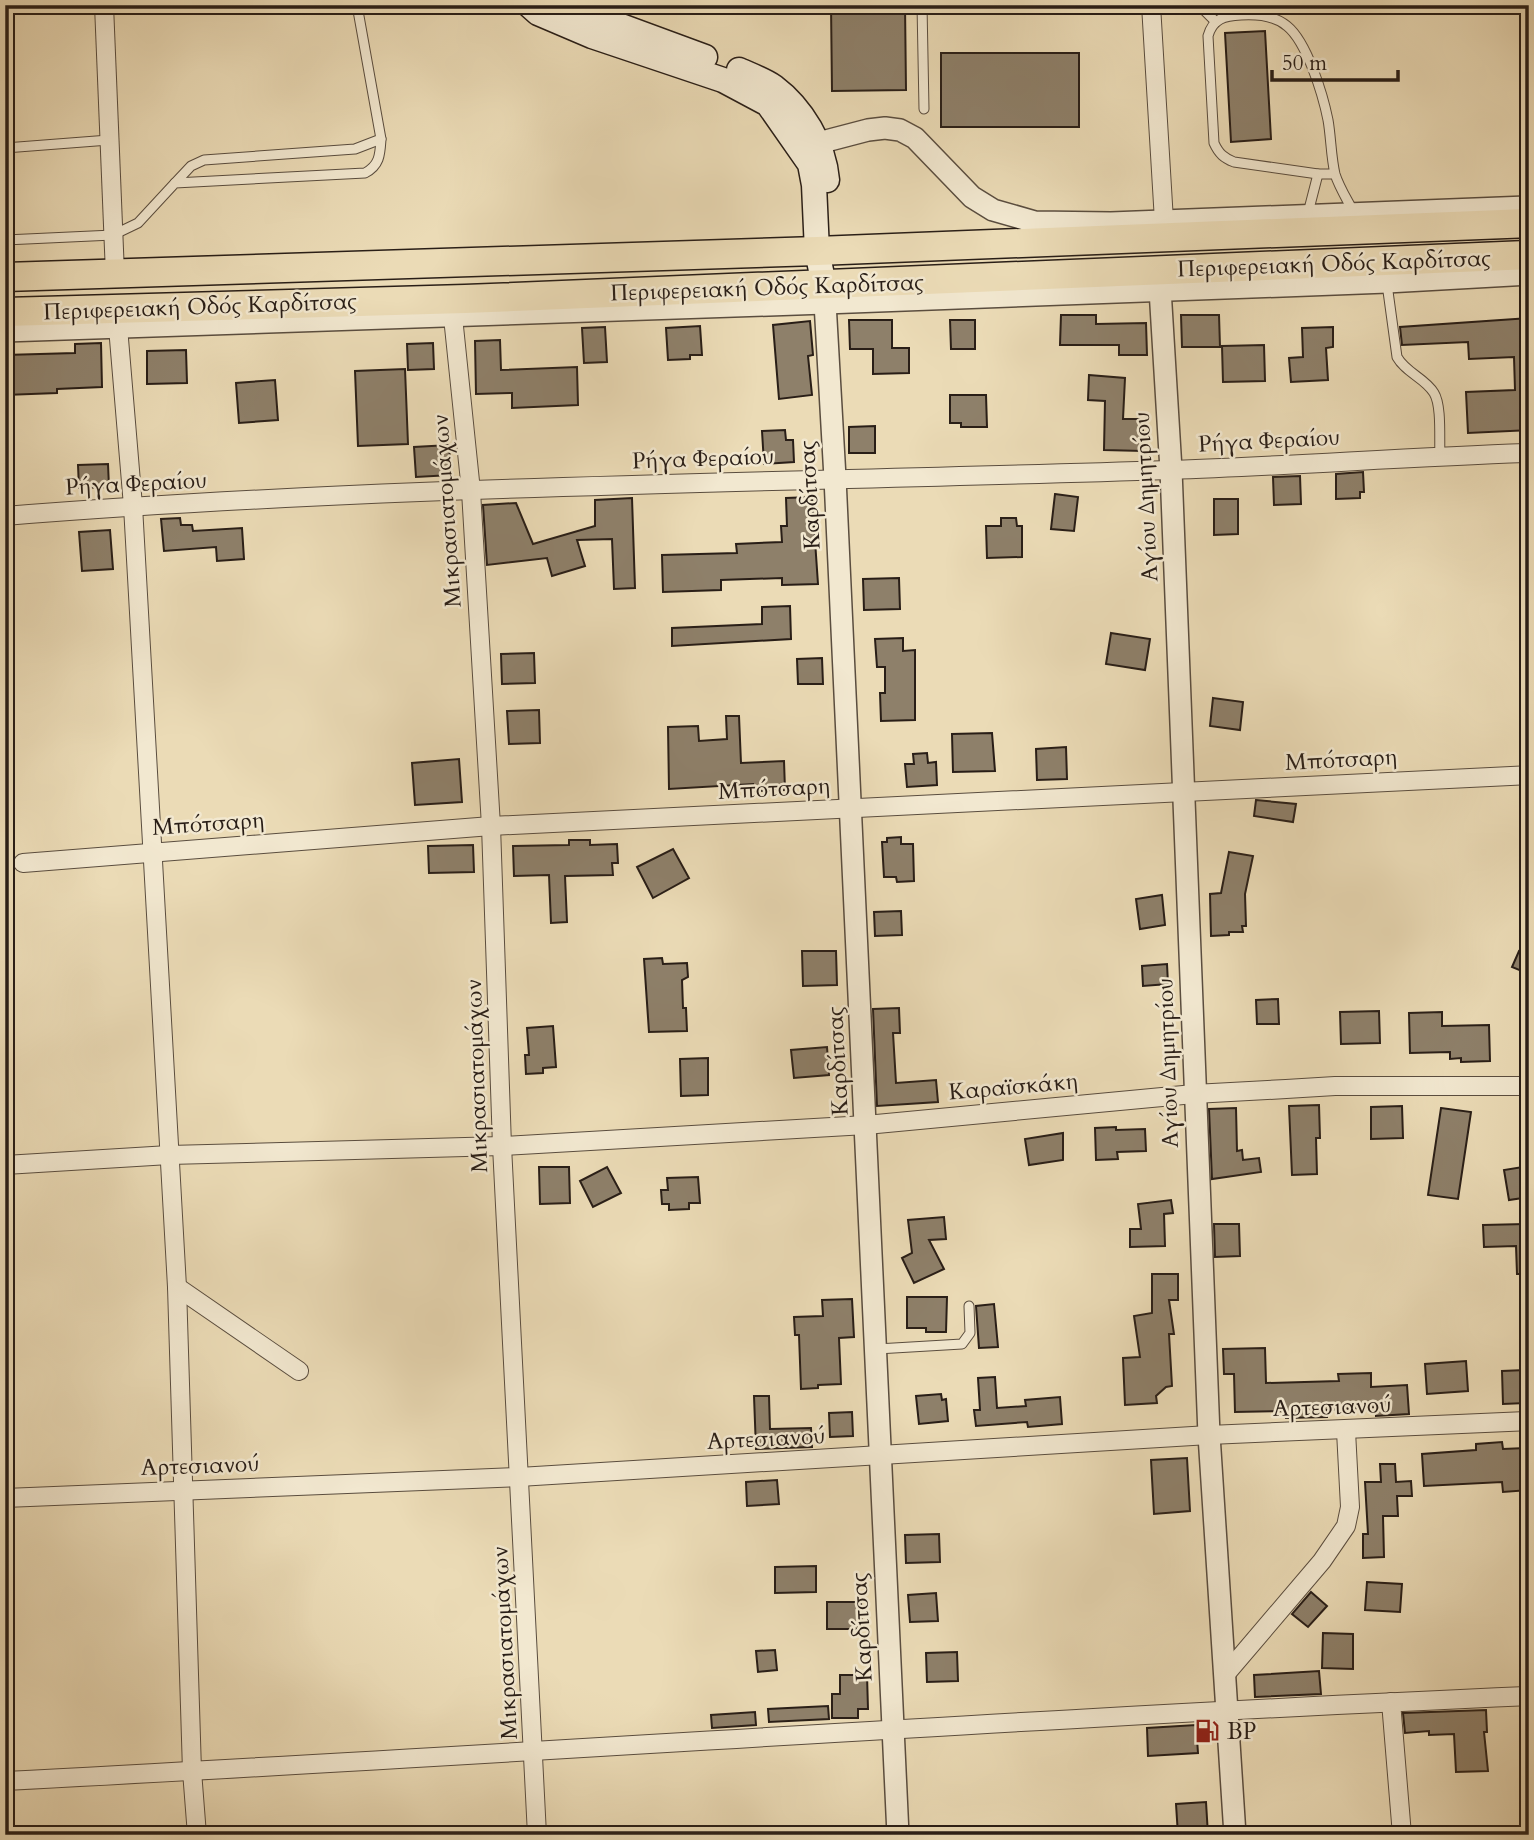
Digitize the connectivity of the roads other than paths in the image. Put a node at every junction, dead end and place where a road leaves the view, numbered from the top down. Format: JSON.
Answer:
{"nodes":[{"id":1,"x":104,"y":5,"type":"edge"},
{"id":2,"x":357,"y":5,"type":"edge"},
{"id":3,"x":529,"y":5,"type":"edge"},
{"id":4,"x":564,"y":5,"type":"edge"},
{"id":5,"x":922,"y":5,"type":"edge"},
{"id":6,"x":1150,"y":5,"type":"edge"},
{"id":7,"x":1199,"y":5,"type":"edge"},
{"id":8,"x":1216,"y":22,"type":"junction"},
{"id":9,"x":924,"y":108,"type":"dead end"},
{"id":10,"x":381,"y":139,"type":"junction"},
{"id":11,"x":109,"y":140,"type":"junction"},
{"id":12,"x":809,"y":145,"type":"junction"},
{"id":13,"x":5,"y":148,"type":"edge"},
{"id":14,"x":1318,"y":174,"type":"junction"},
{"id":15,"x":1335,"y":174,"type":"junction"},
{"id":16,"x":175,"y":183,"type":"junction"},
{"id":17,"x":1529,"y":207,"type":"edge"},
{"id":18,"x":1354,"y":213,"type":"junction"},
{"id":19,"x":1308,"y":215,"type":"junction"},
{"id":20,"x":1164,"y":221,"type":"junction"},
{"id":21,"x":1529,"y":223,"type":"edge"},
{"id":22,"x":113,"y":235,"type":"junction"},
{"id":23,"x":5,"y":240,"type":"edge"},
{"id":24,"x":825,"y":250,"type":"junction"},
{"id":25,"x":1529,"y":255,"type":"edge"},
{"id":26,"x":116,"y":274,"type":"junction"},
{"id":27,"x":1529,"y":274,"type":"edge"},
{"id":28,"x":5,"y":277,"type":"edge"},
{"id":29,"x":1387,"y":282,"type":"junction"},
{"id":30,"x":1160,"y":289,"type":"junction"},
{"id":31,"x":824,"y":294,"type":"junction"},
{"id":32,"x":5,"y":312,"type":"edge"},
{"id":33,"x":453,"y":317,"type":"junction"},
{"id":34,"x":118,"y":327,"type":"junction"},
{"id":35,"x":5,"y":331,"type":"edge"},
{"id":36,"x":1529,"y":453,"type":"edge"},
{"id":37,"x":1440,"y":456,"type":"junction"},
{"id":38,"x":1171,"y":470,"type":"junction"},
{"id":39,"x":835,"y":478,"type":"junction"},
{"id":40,"x":471,"y":491,"type":"junction"},
{"id":41,"x":133,"y":506,"type":"junction"},
{"id":42,"x":5,"y":516,"type":"edge"},
{"id":43,"x":1529,"y":775,"type":"edge"},
{"id":44,"x":1184,"y":790,"type":"junction"},
{"id":45,"x":850,"y":808,"type":"junction"},
{"id":46,"x":491,"y":826,"type":"junction"},
{"id":47,"x":154,"y":852,"type":"junction"},
{"id":48,"x":23,"y":863,"type":"dead end"},
{"id":49,"x":1529,"y":1086,"type":"edge"},
{"id":50,"x":1194,"y":1094,"type":"junction"},
{"id":51,"x":866,"y":1125,"type":"junction"},
{"id":52,"x":502,"y":1146,"type":"junction"},
{"id":53,"x":169,"y":1155,"type":"junction"},
{"id":54,"x":5,"y":1165,"type":"edge"},
{"id":55,"x":177,"y":1287,"type":"junction"},
{"id":56,"x":969,"y":1306,"type":"dead end"},
{"id":57,"x":875,"y":1349,"type":"junction"},
{"id":58,"x":299,"y":1371,"type":"dead end"},
{"id":59,"x":1529,"y":1421,"type":"edge"},
{"id":60,"x":1346,"y":1430,"type":"junction"},
{"id":61,"x":1209,"y":1435,"type":"junction"},
{"id":62,"x":879,"y":1455,"type":"junction"},
{"id":63,"x":519,"y":1477,"type":"junction"},
{"id":64,"x":182,"y":1490,"type":"junction"},
{"id":65,"x":5,"y":1498,"type":"edge"},
{"id":66,"x":1225,"y":1675,"type":"junction"},
{"id":67,"x":1529,"y":1696,"type":"edge"},
{"id":68,"x":1391,"y":1702,"type":"junction"},
{"id":69,"x":1228,"y":1709,"type":"junction"},
{"id":70,"x":892,"y":1731,"type":"junction"},
{"id":71,"x":534,"y":1752,"type":"junction"},
{"id":72,"x":192,"y":1771,"type":"junction"},
{"id":73,"x":5,"y":1781,"type":"edge"},
{"id":74,"x":197,"y":1835,"type":"edge"},
{"id":75,"x":537,"y":1835,"type":"edge"},
{"id":76,"x":898,"y":1835,"type":"edge"},
{"id":77,"x":1235,"y":1835,"type":"edge"},
{"id":78,"x":1402,"y":1835,"type":"edge"}],
"edges":[{"from":1,"to":11,"type":"street"},
{"from":2,"to":10,"type":"lane"},
{"from":3,"to":12,"type":"main road"},
{"from":4,"to":12,"type":"main road"},
{"from":5,"to":9,"type":"lane"},
{"from":6,"to":20,"type":"street"},
{"from":7,"to":8,"type":"lane"},
{"from":8,"to":14,"type":"lane"},
{"from":8,"to":15,"type":"lane"},
{"from":10,"to":16,"type":"lane"},
{"from":10,"to":16,"type":"lane"},
{"from":11,"to":13,"type":"lane"},
{"from":11,"to":22,"type":"street"},
{"from":12,"to":20,"type":"street"},
{"from":12,"to":24,"type":"main road"},
{"from":14,"to":15,"type":"lane"},
{"from":14,"to":19,"type":"lane"},
{"from":15,"to":18,"type":"lane"},
{"from":16,"to":22,"type":"lane"},
{"from":17,"to":18,"type":"street"},
{"from":18,"to":19,"type":"street"},
{"from":19,"to":20,"type":"street"},
{"from":21,"to":24,"type":"main road","name":"Περιφερειακή Οδός Καρδίτσας"},
{"from":22,"to":23,"type":"lane"},
{"from":22,"to":26,"type":"street"},
{"from":24,"to":26,"type":"main road","name":"Περιφερειακή Οδός Καρδίτσας"},
{"from":24,"to":31,"type":"main road"},
{"from":25,"to":31,"type":"main road","name":"Περιφερειακή Οδός Καρδίτσας"},
{"from":26,"to":28,"type":"main road","name":"Περιφερειακή Οδός Καρδίτσας"},
{"from":27,"to":29,"type":"street"},
{"from":29,"to":30,"type":"street"},
{"from":29,"to":37,"type":"lane"},
{"from":30,"to":31,"type":"street"},
{"from":30,"to":38,"type":"street","name":"Αγίου Δημητρίου"},
{"from":31,"to":32,"type":"main road","name":"Περιφερειακή Οδός Καρδίτσας"},
{"from":31,"to":33,"type":"street"},
{"from":31,"to":39,"type":"street","name":"Καρδίτσας"},
{"from":33,"to":34,"type":"street"},
{"from":33,"to":40,"type":"street","name":"Μικρασιατομάχων"},
{"from":34,"to":35,"type":"street"},
{"from":34,"to":41,"type":"street"},
{"from":36,"to":37,"type":"street","name":"Ρήγα Φεραίου"},
{"from":37,"to":38,"type":"street","name":"Ρήγα Φεραίου"},
{"from":38,"to":39,"type":"street","name":"Ρήγα Φεραίου"},
{"from":38,"to":44,"type":"street","name":"Αγίου Δημητρίου"},
{"from":39,"to":40,"type":"street","name":"Ρήγα Φεραίου"},
{"from":39,"to":45,"type":"street","name":"Καρδίτσας"},
{"from":40,"to":41,"type":"street","name":"Ρήγα Φεραίου"},
{"from":40,"to":46,"type":"street","name":"Μικρασιατομάχων"},
{"from":41,"to":42,"type":"street","name":"Ρήγα Φεραίου"},
{"from":41,"to":47,"type":"street"},
{"from":43,"to":44,"type":"street","name":"Μπότσαρη"},
{"from":44,"to":45,"type":"street","name":"Μπότσαρη"},
{"from":44,"to":50,"type":"street","name":"Αγίου Δημητρίου"},
{"from":45,"to":46,"type":"street","name":"Μπότσαρη"},
{"from":45,"to":51,"type":"street","name":"Καρδίτσας"},
{"from":46,"to":47,"type":"street","name":"Μπότσαρη"},
{"from":46,"to":52,"type":"street","name":"Μικρασιατομάχων"},
{"from":47,"to":48,"type":"street","name":"Μπότσαρη"},
{"from":47,"to":53,"type":"street"},
{"from":49,"to":50,"type":"street","name":"Καραϊσκάκη"},
{"from":50,"to":51,"type":"street","name":"Καραϊσκάκη"},
{"from":50,"to":61,"type":"street","name":"Αγίου Δημητρίου"},
{"from":51,"to":52,"type":"street","name":"Καραϊσκάκη"},
{"from":51,"to":57,"type":"street","name":"Καρδίτσας"},
{"from":52,"to":53,"type":"street","name":"Καραϊσκάκη"},
{"from":52,"to":63,"type":"street","name":"Μικρασιατομάχων"},
{"from":53,"to":54,"type":"street","name":"Καραϊσκάκη"},
{"from":53,"to":55,"type":"street"},
{"from":55,"to":58,"type":"street"},
{"from":55,"to":64,"type":"street"},
{"from":56,"to":57,"type":"lane"},
{"from":57,"to":62,"type":"street","name":"Καρδίτσας"},
{"from":59,"to":60,"type":"street","name":"Αρτεσιανού"},
{"from":60,"to":61,"type":"street","name":"Αρτεσιανού"},
{"from":60,"to":66,"type":"street"},
{"from":61,"to":62,"type":"street","name":"Αρτεσιανού"},
{"from":61,"to":66,"type":"street","name":"Αγίου Δημητρίου"},
{"from":62,"to":63,"type":"street","name":"Αρτεσιανού"},
{"from":62,"to":70,"type":"street","name":"Καρδίτσας"},
{"from":63,"to":64,"type":"street","name":"Αρτεσιανού"},
{"from":63,"to":71,"type":"street","name":"Μικρασιατομάχων"},
{"from":64,"to":65,"type":"street","name":"Αρτεσιανού"},
{"from":64,"to":72,"type":"street"},
{"from":66,"to":69,"type":"street","name":"Αγίου Δημητρίου"},
{"from":67,"to":68,"type":"street"},
{"from":68,"to":69,"type":"street"},
{"from":68,"to":78,"type":"street"},
{"from":69,"to":70,"type":"street"},
{"from":69,"to":77,"type":"street","name":"Αγίου Δημητρίου"},
{"from":70,"to":71,"type":"street"},
{"from":70,"to":76,"type":"street","name":"Καρδίτσας"},
{"from":71,"to":72,"type":"street"},
{"from":71,"to":75,"type":"street","name":"Μικρασιατομάχων"},
{"from":72,"to":73,"type":"street"},
{"from":72,"to":74,"type":"street"}]}
